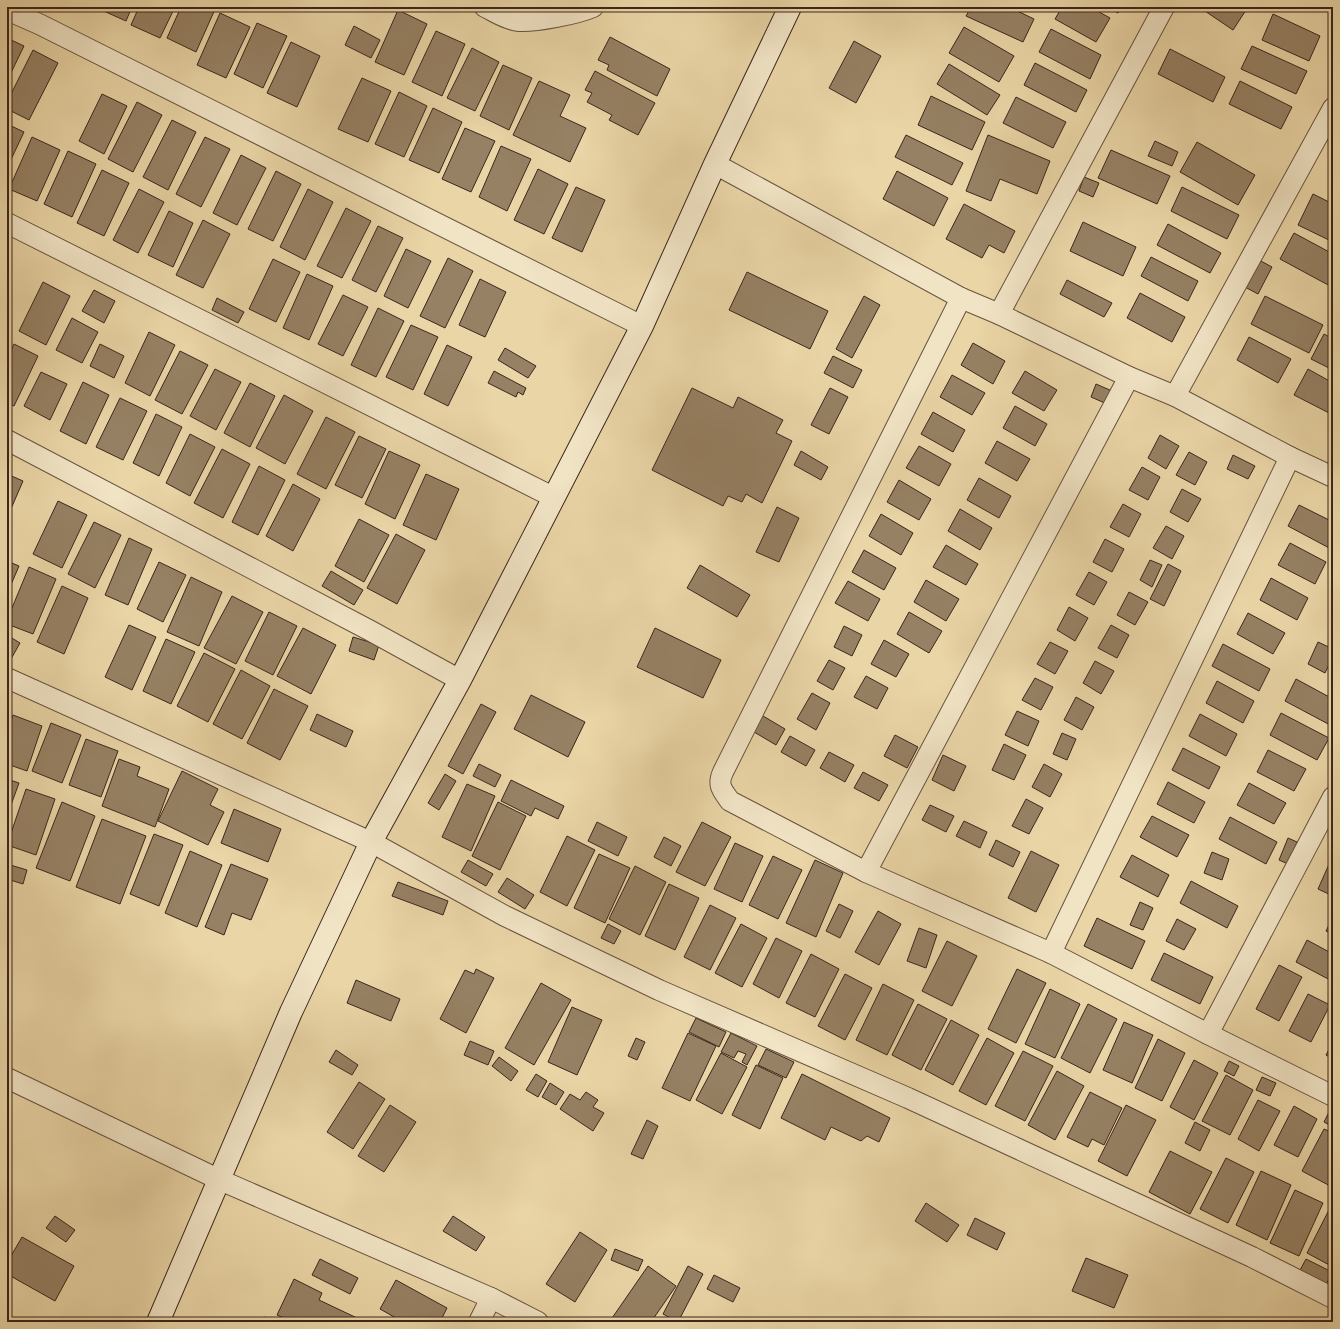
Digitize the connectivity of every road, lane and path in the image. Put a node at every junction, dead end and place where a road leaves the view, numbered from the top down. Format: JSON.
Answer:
{"nodes":[{"id":1,"x":485,"y":7,"type":"edge"},
{"id":2,"x":592,"y":7,"type":"edge"},
{"id":3,"x":790,"y":7,"type":"edge"},
{"id":4,"x":1164,"y":7,"type":"edge"},
{"id":5,"x":7,"y":10,"type":"edge"},
{"id":6,"x":1333,"y":108,"type":"edge"},
{"id":7,"x":715,"y":164,"type":"junction"},
{"id":8,"x":7,"y":223,"type":"edge"},
{"id":9,"x":961,"y":298,"type":"junction"},
{"id":10,"x":999,"y":314,"type":"junction"},
{"id":11,"x":642,"y":326,"type":"junction"},
{"id":12,"x":1129,"y":377,"type":"junction"},
{"id":13,"x":1175,"y":396,"type":"junction"},
{"id":14,"x":7,"y":440,"type":"edge"},
{"id":15,"x":1290,"y":458,"type":"junction"},
{"id":16,"x":1333,"y":477,"type":"edge"},
{"id":17,"x":554,"y":497,"type":"junction"},
{"id":18,"x":7,"y":678,"type":"edge"},
{"id":19,"x":460,"y":680,"type":"junction"},
{"id":20,"x":1333,"y":797,"type":"edge"},
{"id":21,"x":371,"y":842,"type":"junction"},
{"id":22,"x":866,"y":872,"type":"junction"},
{"id":23,"x":1051,"y":953,"type":"junction"},
{"id":24,"x":1208,"y":1034,"type":"junction"},
{"id":25,"x":7,"y":1078,"type":"edge"},
{"id":26,"x":1333,"y":1096,"type":"edge"},
{"id":27,"x":220,"y":1180,"type":"junction"},
{"id":28,"x":492,"y":1298,"type":"junction"},
{"id":29,"x":1333,"y":1298,"type":"edge"},
{"id":30,"x":158,"y":1322,"type":"edge"},
{"id":31,"x":479,"y":1322,"type":"edge"},
{"id":32,"x":538,"y":1322,"type":"edge"}],
"edges":[{"from":1,"to":2,"type":"street"},
{"from":3,"to":7,"type":"street"},
{"from":4,"to":10,"type":"street"},
{"from":5,"to":11,"type":"street"},
{"from":6,"to":13,"type":"street"},
{"from":7,"to":9,"type":"street"},
{"from":7,"to":11,"type":"street"},
{"from":8,"to":17,"type":"street"},
{"from":9,"to":10,"type":"street"},
{"from":9,"to":22,"type":"street"},
{"from":10,"to":12,"type":"street"},
{"from":11,"to":17,"type":"street"},
{"from":12,"to":13,"type":"street"},
{"from":12,"to":22,"type":"street"},
{"from":13,"to":15,"type":"street"},
{"from":14,"to":19,"type":"street"},
{"from":15,"to":16,"type":"street"},
{"from":15,"to":23,"type":"street"},
{"from":17,"to":19,"type":"street"},
{"from":18,"to":21,"type":"street"},
{"from":19,"to":21,"type":"street"},
{"from":20,"to":24,"type":"street"},
{"from":21,"to":27,"type":"street"},
{"from":21,"to":29,"type":"street"},
{"from":22,"to":23,"type":"street"},
{"from":23,"to":24,"type":"street"},
{"from":24,"to":26,"type":"street"},
{"from":25,"to":27,"type":"street"},
{"from":27,"to":28,"type":"street"},
{"from":27,"to":30,"type":"street"},
{"from":28,"to":31,"type":"street"},
{"from":28,"to":32,"type":"street"}]}
